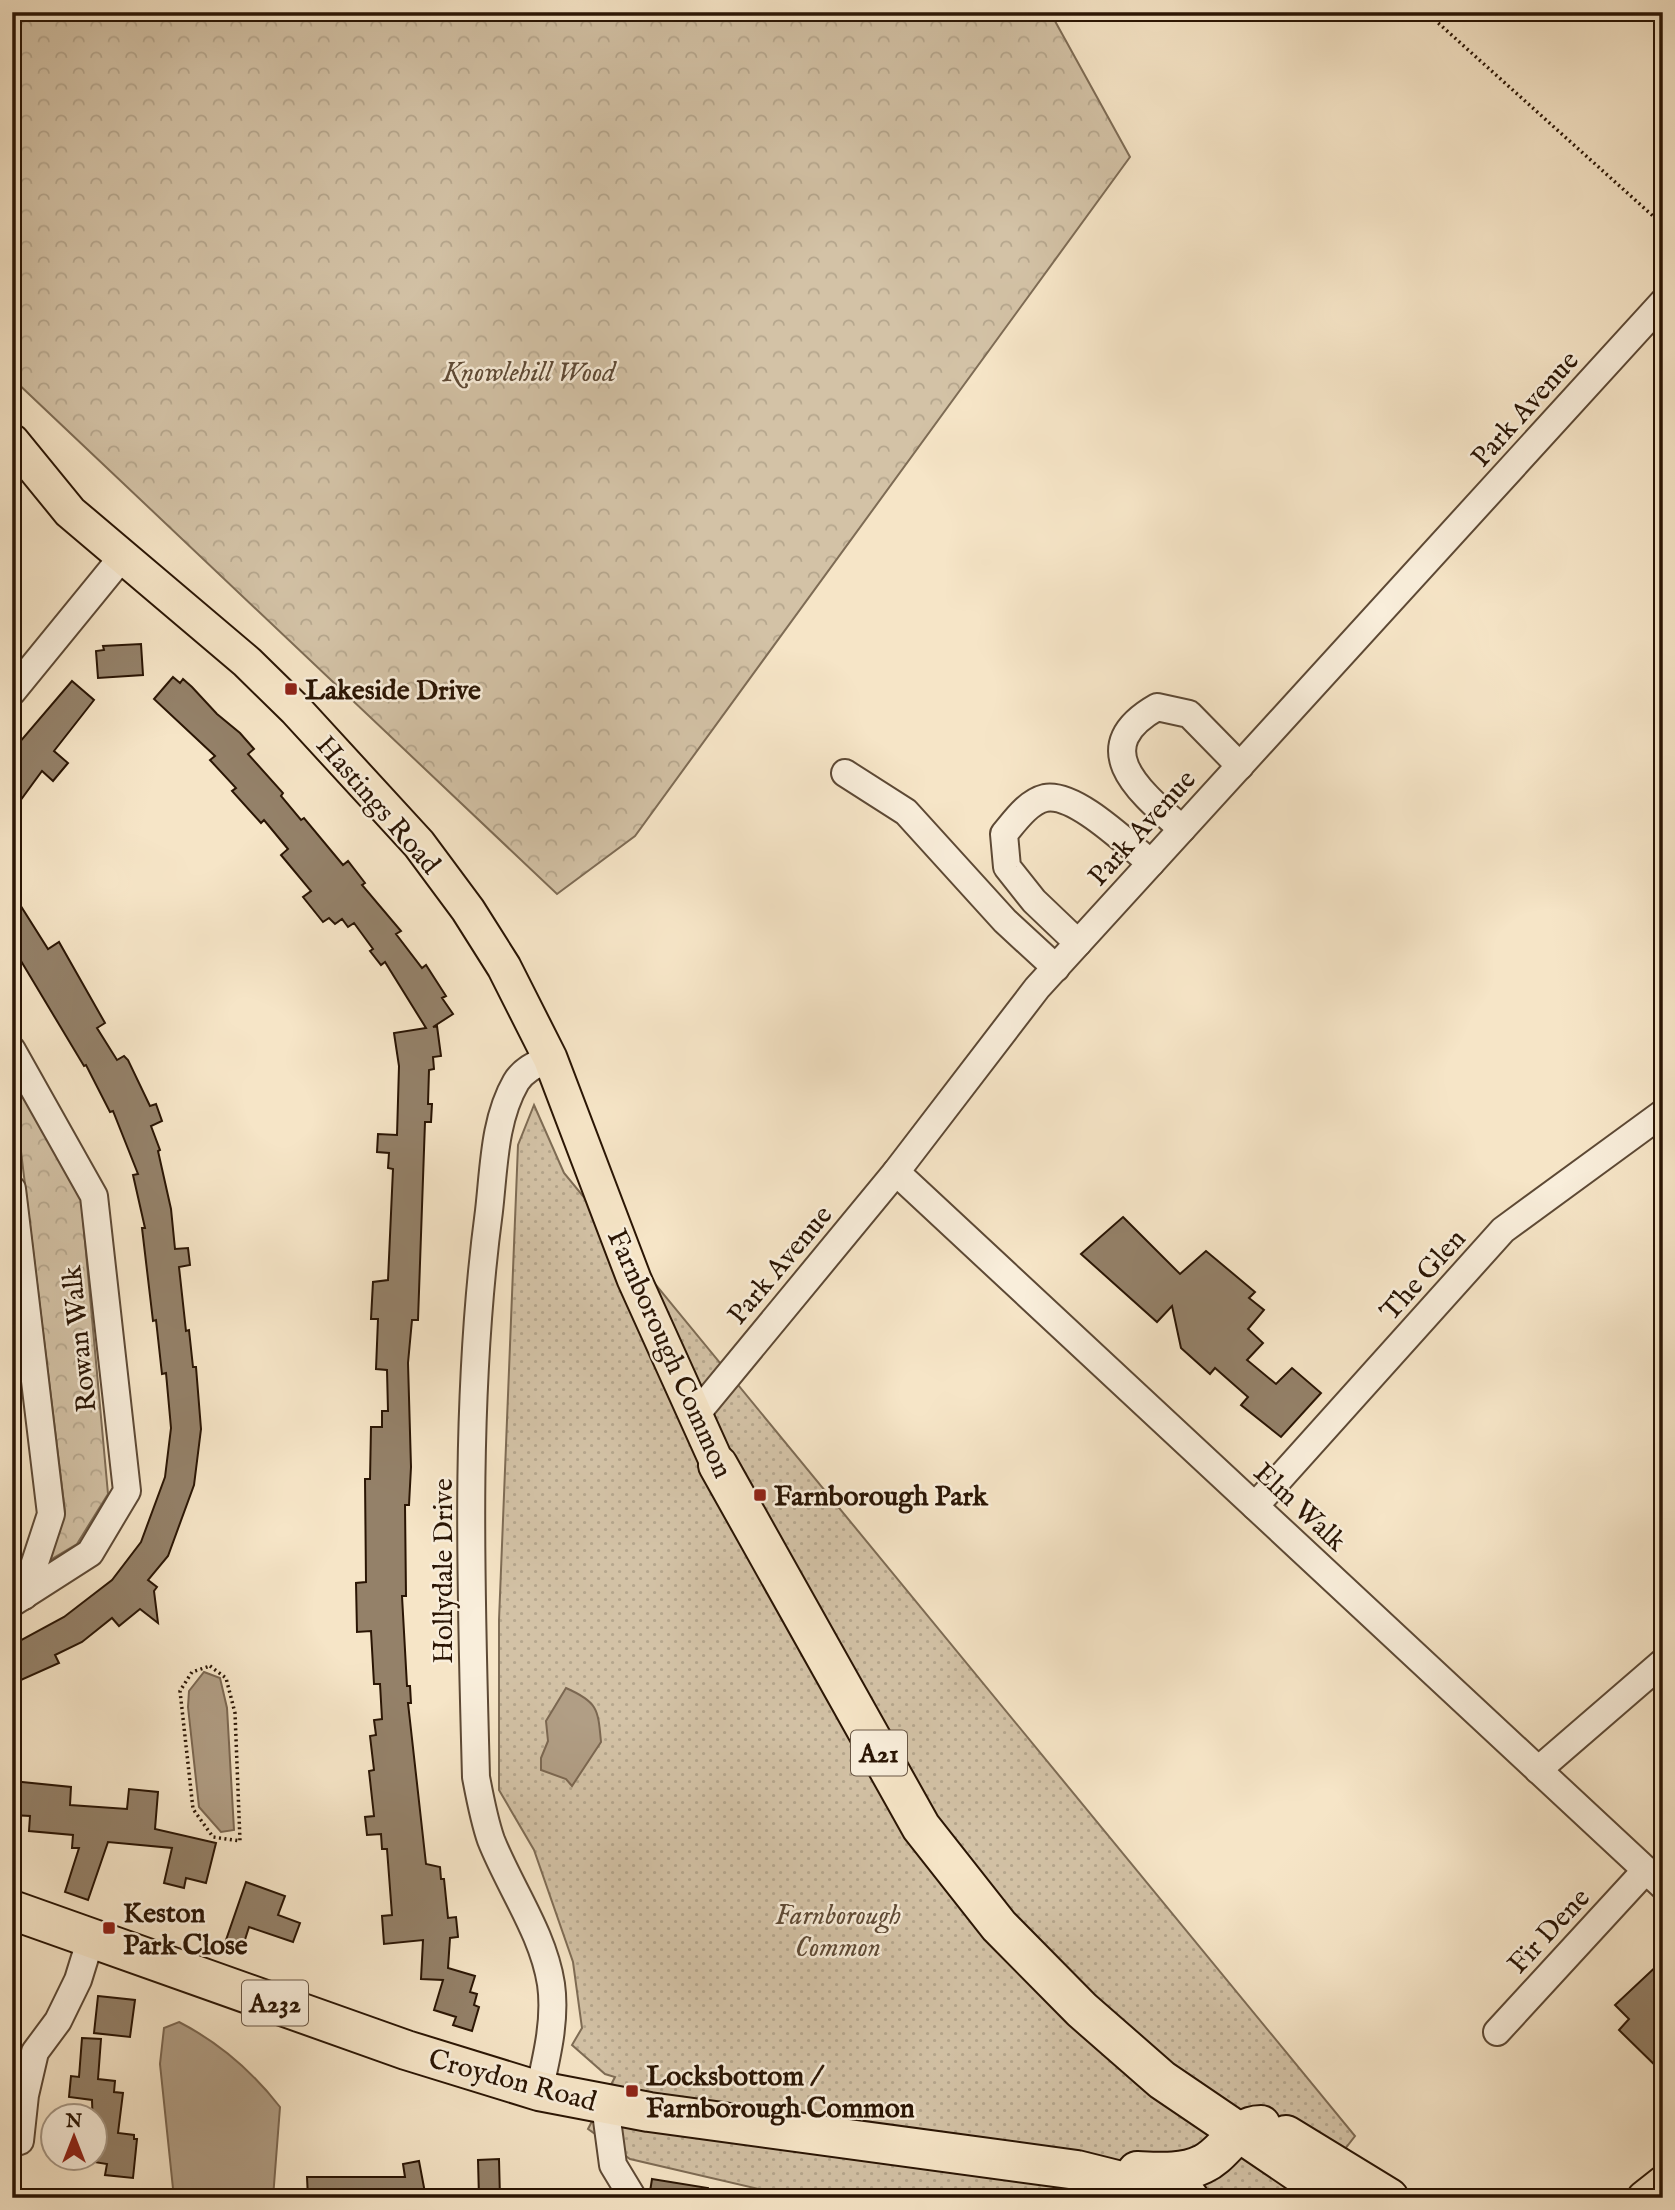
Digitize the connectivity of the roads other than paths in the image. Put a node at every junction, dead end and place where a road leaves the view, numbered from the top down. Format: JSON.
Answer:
{"nodes":[{"id":1,"x":1663,"y":302,"type":"edge"},
{"id":2,"x":12,"y":441,"type":"edge"},
{"id":3,"x":123,"y":556,"type":"junction"},
{"id":4,"x":12,"y":692,"type":"edge"},
{"id":5,"x":1240,"y":765,"type":"junction"},
{"id":6,"x":845,"y":774,"type":"dead end"},
{"id":7,"x":1182,"y":828,"type":"junction"},
{"id":8,"x":1151,"y":863,"type":"junction"},
{"id":9,"x":1078,"y":943,"type":"junction"},
{"id":10,"x":1056,"y":968,"type":"junction"},
{"id":11,"x":12,"y":1050,"type":"edge"},
{"id":12,"x":550,"y":1058,"type":"junction"},
{"id":13,"x":1663,"y":1113,"type":"edge"},
{"id":14,"x":896,"y":1172,"type":"junction"},
{"id":15,"x":12,"y":1189,"type":"edge"},
{"id":16,"x":694,"y":1417,"type":"junction"},
{"id":17,"x":718,"y":1465,"type":"joint"},
{"id":18,"x":1255,"y":1506,"type":"junction"},
{"id":19,"x":18,"y":1600,"type":"edge"},
{"id":20,"x":1663,"y":1662,"type":"edge"},
{"id":21,"x":1538,"y":1770,"type":"junction"},
{"id":22,"x":1654,"y":1878,"type":"edge"},
{"id":23,"x":12,"y":1910,"type":"edge"},
{"id":24,"x":91,"y":1938,"type":"junction"},
{"id":25,"x":1082,"y":2010,"type":"junction"},
{"id":26,"x":1497,"y":2032,"type":"dead end"},
{"id":27,"x":539,"y":2091,"type":"junction"},
{"id":28,"x":1190,"y":2099,"type":"junction"},
{"id":29,"x":605,"y":2105,"type":"junction"},
{"id":30,"x":1254,"y":2129,"type":"junction"},
{"id":31,"x":16,"y":2142,"type":"edge"},
{"id":32,"x":1077,"y":2170,"type":"junction"},
{"id":33,"x":1160,"y":2172,"type":"junction"},
{"id":34,"x":1201,"y":2187,"type":"edge"},
{"id":35,"x":633,"y":2198,"type":"edge"},
{"id":36,"x":1336,"y":2198,"type":"edge"},
{"id":37,"x":1389,"y":2198,"type":"edge"}],
"edges":[{"from":1,"to":5,"type":"street","name":"Park Avenue"},
{"from":2,"to":3,"type":"main road","name":"Hastings Road","number":"A21"},
{"from":3,"to":4,"type":"street"},
{"from":3,"to":12,"type":"main road","name":"Hastings Road","number":"A21"},
{"from":5,"to":7,"type":"street","name":"Park Avenue"},
{"from":5,"to":7,"type":"street"},
{"from":6,"to":10,"type":"street"},
{"from":7,"to":8,"type":"street","name":"Park Avenue"},
{"from":8,"to":9,"type":"street","name":"Park Avenue"},
{"from":8,"to":9,"type":"street"},
{"from":9,"to":10,"type":"street","name":"Park Avenue"},
{"from":10,"to":14,"type":"street","name":"Park Avenue"},
{"from":11,"to":19,"type":"street","name":"Rowan Walk"},
{"from":12,"to":16,"type":"main road","name":"Farnborough Common","number":"A21"},
{"from":12,"to":27,"type":"street","name":"Hollydale Drive"},
{"from":13,"to":18,"type":"street","name":"The Glen"},
{"from":14,"to":16,"type":"street","name":"Park Avenue"},
{"from":14,"to":18,"type":"street","name":"Elm Walk"},
{"from":15,"to":19,"type":"street","name":"Rowan Walk"},
{"from":16,"to":17,"type":"main road","name":"Farnborough Common","number":"A21"},
{"from":17,"to":25,"type":"highway","name":"Farnborough Common","number":"A21"},
{"from":18,"to":21,"type":"street","name":"Elm Walk"},
{"from":20,"to":21,"type":"street"},
{"from":21,"to":22,"type":"street","name":"Elm Walk"},
{"from":22,"to":26,"type":"street","name":"Fir Dene"},
{"from":23,"to":24,"type":"highway","name":"Croydon Road","number":"A232"},
{"from":24,"to":27,"type":"highway","name":"Croydon Road","number":"A232"},
{"from":24,"to":31,"type":"street"},
{"from":25,"to":28,"type":"highway","name":"Farnborough Common","number":"A21"},
{"from":25,"to":30,"type":"highway","name":"Farnborough Common","number":"A21"},
{"from":27,"to":29,"type":"highway","name":"Croydon Road","number":"A232"},
{"from":28,"to":30,"type":"highway","name":"Farnborough Common","number":"A21"},
{"from":28,"to":33,"type":"highway"},
{"from":29,"to":32,"type":"highway","name":"Croydon Road","number":"A232"},
{"from":29,"to":35,"type":"street"},
{"from":30,"to":34,"type":"highway"},
{"from":30,"to":36,"type":"highway","name":"Farnborough Common","number":"A21"},
{"from":30,"to":37,"type":"highway","name":"Farnborough Common","number":"A21"},
{"from":32,"to":33,"type":"highway","name":"Croydon Road","number":"A232"},
{"from":32,"to":34,"type":"highway","name":"Croydon Road","number":"A232"},
{"from":33,"to":34,"type":"highway","name":"Croydon Road","number":"A232"}]}
